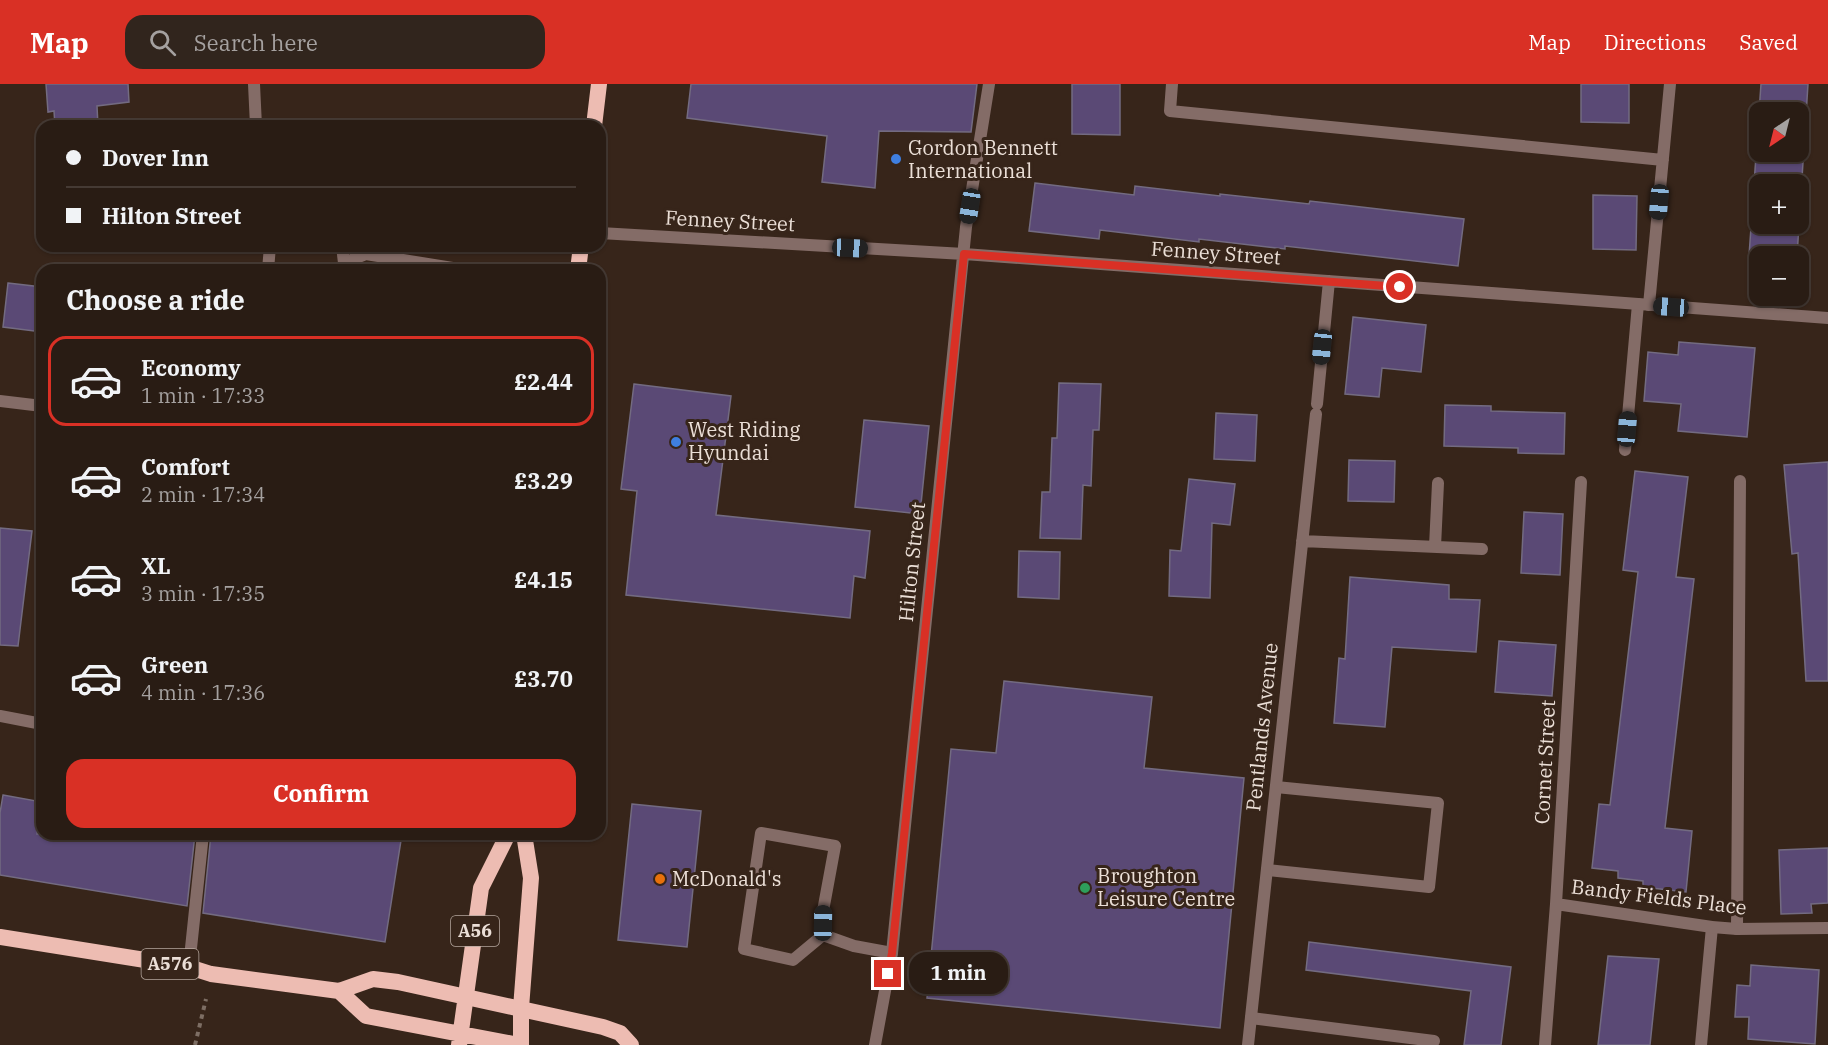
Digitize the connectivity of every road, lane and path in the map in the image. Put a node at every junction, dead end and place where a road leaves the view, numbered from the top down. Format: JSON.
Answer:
{"nodes":[{"id":1,"x":254,"y":84,"type":"edge"},
{"id":2,"x":599,"y":84,"type":"edge"},
{"id":3,"x":989,"y":84,"type":"edge"},
{"id":4,"x":1172,"y":84,"type":"edge"},
{"id":5,"x":1670,"y":84,"type":"edge"},
{"id":6,"x":256,"y":120,"type":"edge"},
{"id":7,"x":595,"y":120,"type":"edge"},
{"id":8,"x":1663,"y":160,"type":"junction"},
{"id":9,"x":606,"y":233,"type":"edge"},
{"id":10,"x":964,"y":254,"type":"junction"},
{"id":11,"x":347,"y":264,"type":"edge"},
{"id":12,"x":428,"y":264,"type":"edge"},
{"id":13,"x":1329,"y":281,"type":"junction"},
{"id":14,"x":1643,"y":305,"type":"junction"},
{"id":15,"x":1828,"y":318,"type":"edge"},
{"id":16,"x":0,"y":401,"type":"edge"},
{"id":17,"x":36,"y":405,"type":"edge"},
{"id":18,"x":1625,"y":450,"type":"dead end"},
{"id":19,"x":1740,"y":481,"type":"dead end"},
{"id":20,"x":1581,"y":482,"type":"dead end"},
{"id":21,"x":1438,"y":483,"type":"dead end"},
{"id":22,"x":1302,"y":541,"type":"junction"},
{"id":23,"x":1435,"y":547,"type":"junction"},
{"id":24,"x":1482,"y":549,"type":"dead end"},
{"id":25,"x":0,"y":716,"type":"edge"},
{"id":26,"x":36,"y":723,"type":"edge"},
{"id":27,"x":1276,"y":787,"type":"junction"},
{"id":28,"x":201,"y":840,"type":"edge"},
{"id":29,"x":505,"y":840,"type":"edge"},
{"id":30,"x":525,"y":840,"type":"edge"},
{"id":31,"x":1267,"y":870,"type":"junction"},
{"id":32,"x":1556,"y":904,"type":"junction"},
{"id":33,"x":1712,"y":927,"type":"junction"},
{"id":34,"x":1828,"y":928,"type":"edge"},
{"id":35,"x":1737,"y":929,"type":"junction"},
{"id":36,"x":823,"y":935,"type":"junction"},
{"id":37,"x":0,"y":937,"type":"edge"},
{"id":38,"x":892,"y":953,"type":"junction"},
{"id":39,"x":189,"y":967,"type":"junction"},
{"id":40,"x":211,"y":974,"type":"junction"},
{"id":41,"x":339,"y":991,"type":"junction"},
{"id":42,"x":465,"y":996,"type":"junction"},
{"id":43,"x":521,"y":1008,"type":"junction"},
{"id":44,"x":1251,"y":1018,"type":"junction"},
{"id":45,"x":459,"y":1039,"type":"edge"},
{"id":46,"x":1434,"y":1041,"type":"dead end"},
{"id":47,"x":195,"y":1045,"type":"edge"},
{"id":48,"x":520,"y":1045,"type":"edge"},
{"id":49,"x":631,"y":1045,"type":"edge"},
{"id":50,"x":875,"y":1045,"type":"edge"},
{"id":51,"x":1248,"y":1045,"type":"edge"},
{"id":52,"x":1545,"y":1045,"type":"edge"},
{"id":53,"x":1701,"y":1045,"type":"edge"}],
"edges":[{"from":1,"to":6,"type":"street"},
{"from":2,"to":7,"type":"highway"},
{"from":3,"to":10,"type":"street","name":"Hilton Street"},
{"from":4,"to":8,"type":"street"},
{"from":5,"to":8,"type":"street"},
{"from":8,"to":14,"type":"street"},
{"from":9,"to":10,"type":"street","name":"Fenney Street"},
{"from":10,"to":13,"type":"street","name":"Fenney Street"},
{"from":10,"to":38,"type":"street","name":"Hilton Street"},
{"from":11,"to":12,"type":"street"},
{"from":13,"to":14,"type":"street","name":"Fenney Street"},
{"from":13,"to":22,"type":"street","name":"Pentlands Avenue"},
{"from":14,"to":15,"type":"street","name":"Fenney Street"},
{"from":14,"to":18,"type":"street"},
{"from":16,"to":17,"type":"street"},
{"from":19,"to":35,"type":"street"},
{"from":20,"to":32,"type":"street","name":"Cornet Street"},
{"from":21,"to":23,"type":"street"},
{"from":22,"to":23,"type":"street"},
{"from":22,"to":27,"type":"street","name":"Pentlands Avenue"},
{"from":23,"to":24,"type":"street"},
{"from":25,"to":26,"type":"street"},
{"from":27,"to":31,"type":"street","name":"Pentlands Avenue"},
{"from":27,"to":31,"type":"street"},
{"from":28,"to":39,"type":"street"},
{"from":29,"to":42,"type":"highway","number":"A56"},
{"from":30,"to":43,"type":"highway","number":"A56"},
{"from":31,"to":44,"type":"street","name":"Pentlands Avenue"},
{"from":32,"to":33,"type":"street","name":"Bandy Fields Place"},
{"from":32,"to":52,"type":"street","name":"Cornet Street"},
{"from":33,"to":35,"type":"street","name":"Bandy Fields Place"},
{"from":33,"to":53,"type":"street"},
{"from":34,"to":35,"type":"street","name":"Bandy Fields Place"},
{"from":36,"to":36,"type":"street"},
{"from":36,"to":38,"type":"street"},
{"from":37,"to":39,"type":"highway","number":"A576"},
{"from":38,"to":50,"type":"street","name":"Hilton Street"},
{"from":39,"to":40,"type":"highway","number":"A576"},
{"from":40,"to":41,"type":"highway","number":"A576"},
{"from":40,"to":47,"type":"path"},
{"from":41,"to":42,"type":"highway","number":"A576"},
{"from":41,"to":45,"type":"highway"},
{"from":42,"to":43,"type":"highway","number":"A576"},
{"from":42,"to":45,"type":"highway","number":"A56"},
{"from":43,"to":48,"type":"highway","number":"A56"},
{"from":43,"to":49,"type":"highway","number":"A576"},
{"from":44,"to":46,"type":"street"},
{"from":44,"to":51,"type":"street","name":"Pentlands Avenue"},
{"from":45,"to":48,"type":"highway"}]}
